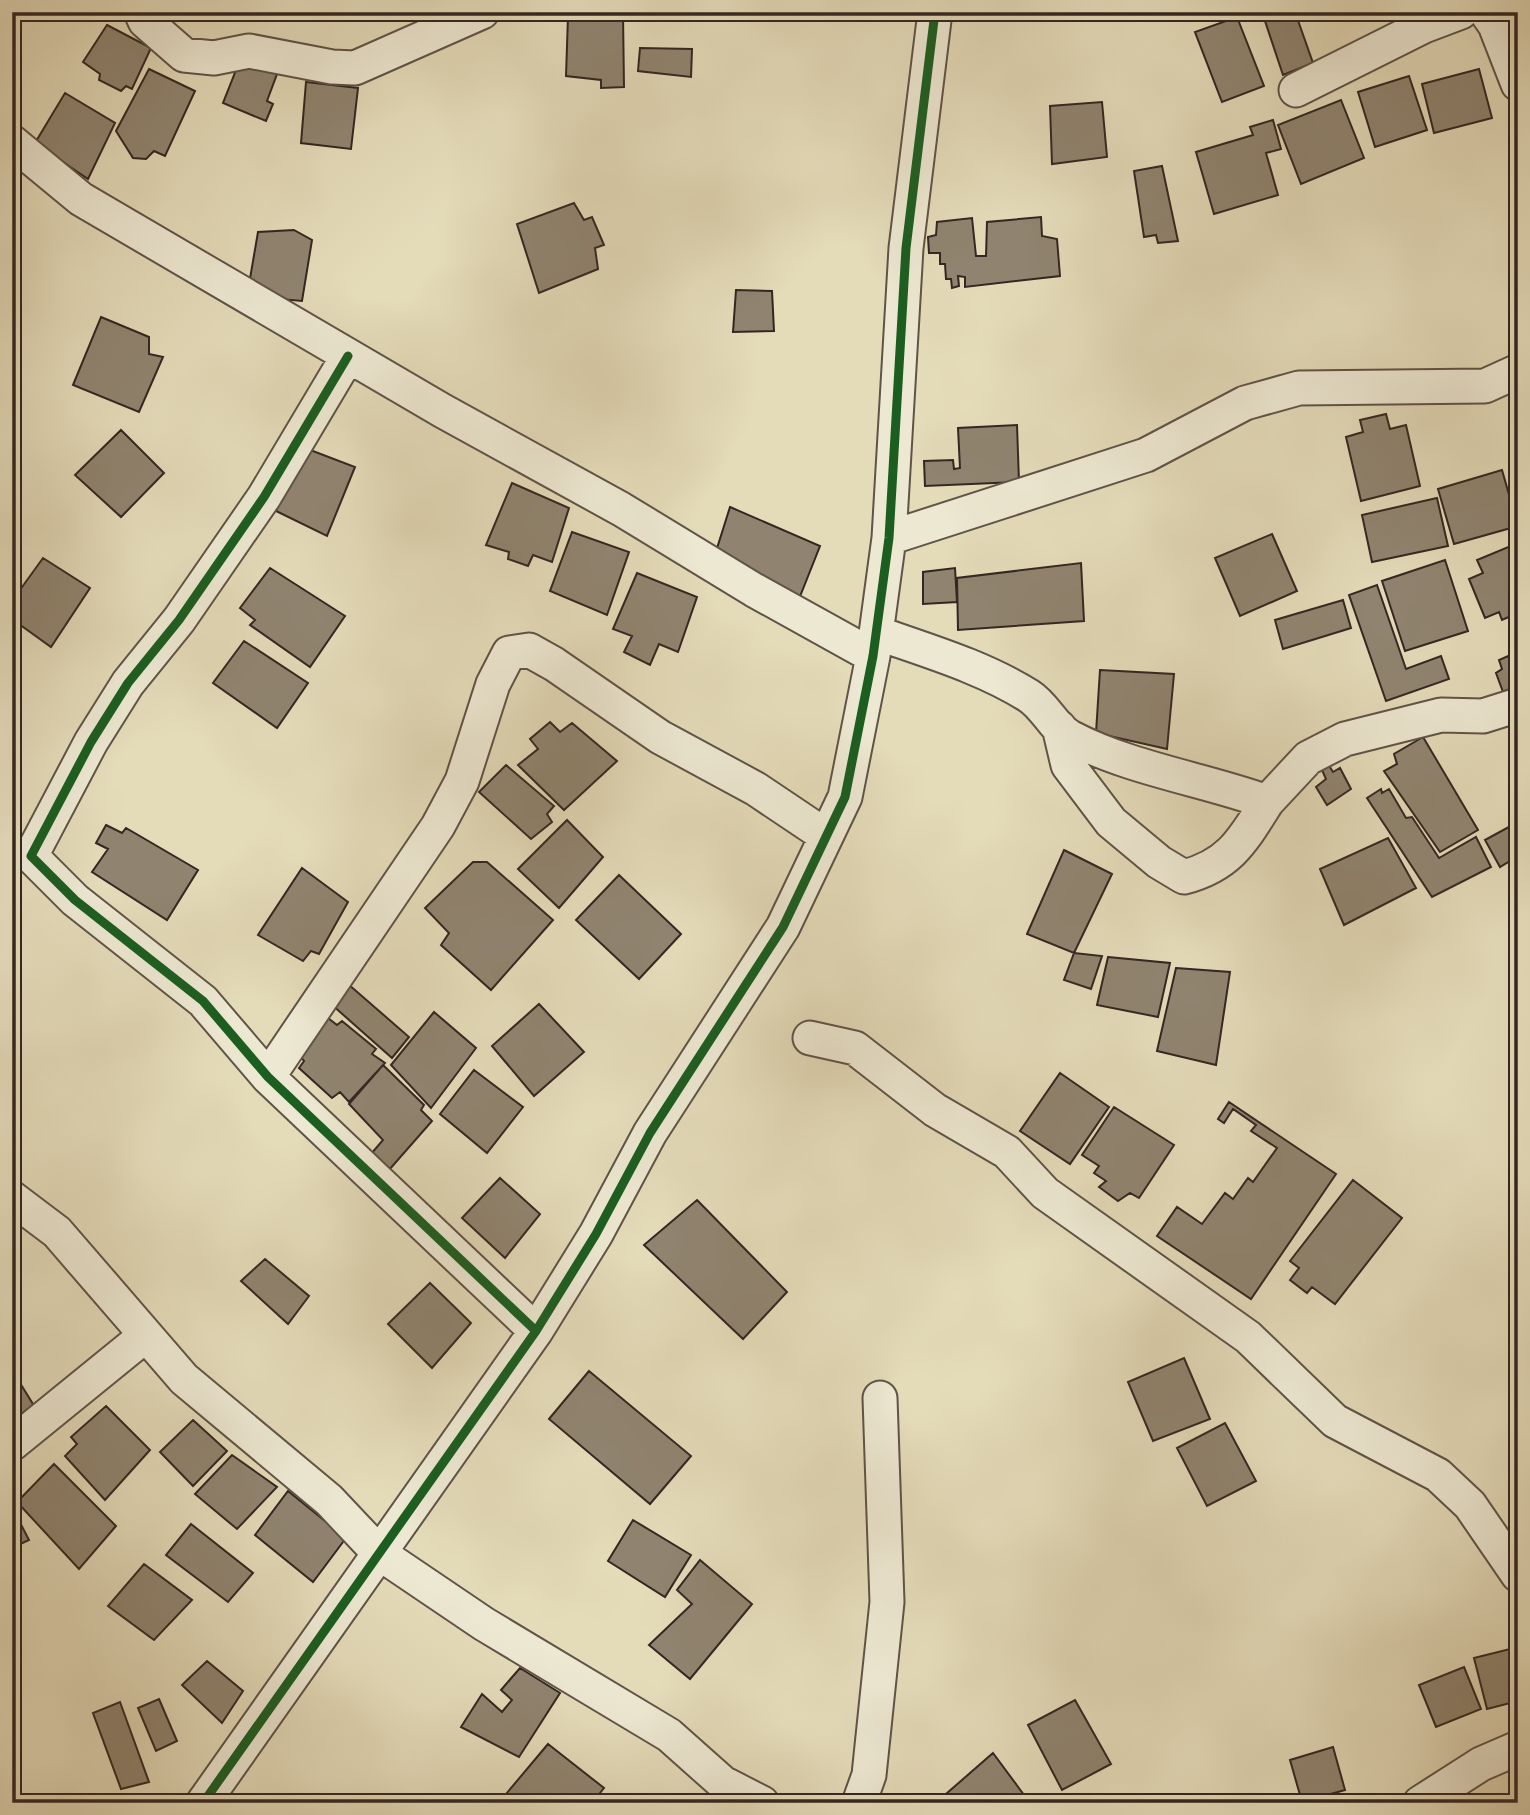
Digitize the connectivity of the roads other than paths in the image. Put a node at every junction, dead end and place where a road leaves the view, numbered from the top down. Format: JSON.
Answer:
{"nodes":[{"id":1,"x":141,"y":12,"type":"edge"},
{"id":2,"x":936,"y":12,"type":"edge"},
{"id":3,"x":1461,"y":12,"type":"edge"},
{"id":4,"x":1486,"y":12,"type":"edge"},
{"id":5,"x":480,"y":13,"type":"edge"},
{"id":6,"x":1518,"y":84,"type":"edge"},
{"id":7,"x":1296,"y":90,"type":"dead end"},
{"id":8,"x":12,"y":142,"type":"edge"},
{"id":9,"x":348,"y":356,"type":"junction"},
{"id":10,"x":1518,"y":372,"type":"edge"},
{"id":11,"x":889,"y":538,"type":"junction"},
{"id":12,"x":875,"y":645,"type":"junction"},
{"id":13,"x":1518,"y":705,"type":"edge"},
{"id":14,"x":1059,"y":727,"type":"junction"},
{"id":15,"x":1268,"y":802,"type":"junction"},
{"id":16,"x":826,"y":836,"type":"junction"},
{"id":17,"x":22,"y":847,"type":"edge"},
{"id":18,"x":810,"y":1038,"type":"dead end"},
{"id":19,"x":268,"y":1077,"type":"junction"},
{"id":20,"x":12,"y":1198,"type":"edge"},
{"id":21,"x":537,"y":1331,"type":"junction"},
{"id":22,"x":146,"y":1335,"type":"junction"},
{"id":23,"x":880,"y":1398,"type":"dead end"},
{"id":24,"x":12,"y":1444,"type":"edge"},
{"id":25,"x":379,"y":1553,"type":"junction"},
{"id":26,"x":1518,"y":1575,"type":"edge"},
{"id":27,"x":1518,"y":1748,"type":"edge"},
{"id":28,"x":203,"y":1803,"type":"edge"},
{"id":29,"x":762,"y":1803,"type":"edge"},
{"id":30,"x":859,"y":1803,"type":"edge"},
{"id":31,"x":1420,"y":1803,"type":"edge"}],
"edges":[{"from":1,"to":5,"type":"street"},
{"from":2,"to":11,"type":"street"},
{"from":3,"to":7,"type":"street"},
{"from":4,"to":6,"type":"street"},
{"from":8,"to":9,"type":"street"},
{"from":9,"to":12,"type":"street"},
{"from":9,"to":17,"type":"street"},
{"from":10,"to":11,"type":"street"},
{"from":11,"to":12,"type":"street"},
{"from":12,"to":14,"type":"street"},
{"from":12,"to":16,"type":"street"},
{"from":13,"to":15,"type":"street"},
{"from":14,"to":15,"type":"street"},
{"from":14,"to":15,"type":"street"},
{"from":16,"to":19,"type":"street"},
{"from":16,"to":21,"type":"street"},
{"from":17,"to":19,"type":"street"},
{"from":18,"to":26,"type":"street"},
{"from":19,"to":21,"type":"street"},
{"from":20,"to":22,"type":"street"},
{"from":21,"to":25,"type":"street"},
{"from":22,"to":24,"type":"street"},
{"from":22,"to":25,"type":"street"},
{"from":23,"to":30,"type":"street"},
{"from":25,"to":28,"type":"street"},
{"from":25,"to":29,"type":"street"},
{"from":27,"to":31,"type":"street"}]}
